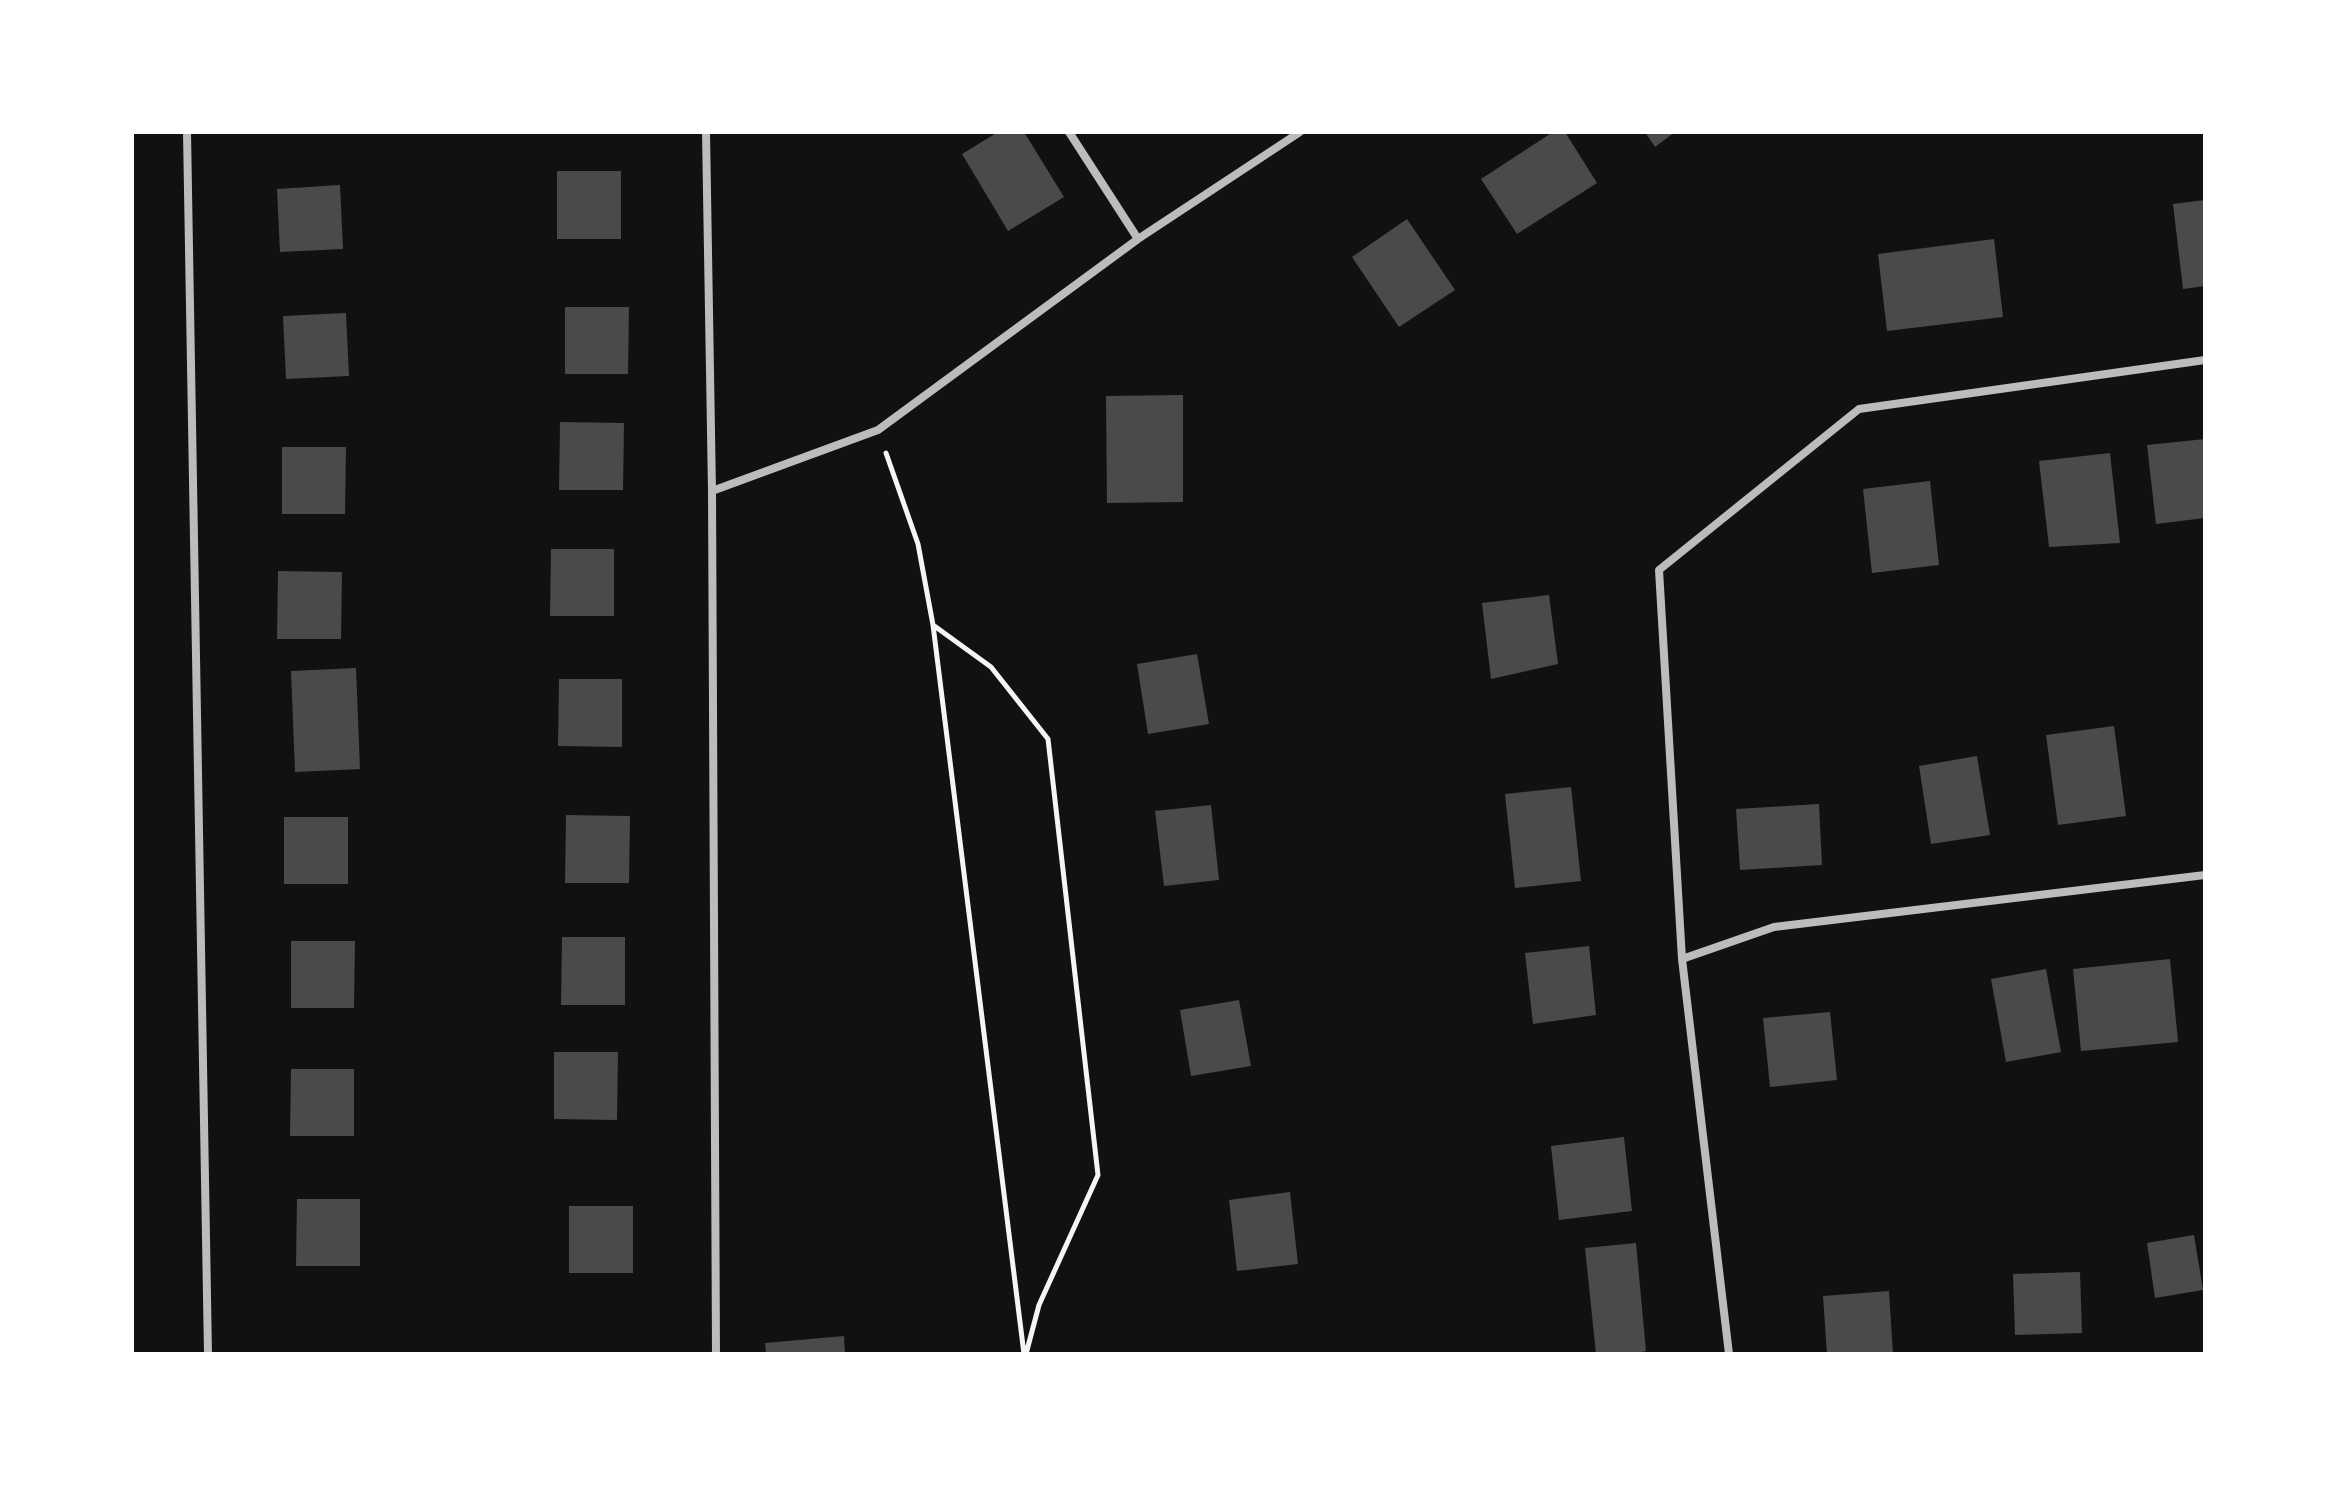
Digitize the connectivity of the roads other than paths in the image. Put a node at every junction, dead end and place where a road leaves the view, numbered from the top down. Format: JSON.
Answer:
{"nodes":[{"id":1,"x":187,"y":132,"type":"edge"},
{"id":2,"x":706,"y":132,"type":"edge"},
{"id":3,"x":1069,"y":132,"type":"edge"},
{"id":4,"x":1300,"y":132,"type":"edge"},
{"id":5,"x":1138,"y":239,"type":"junction"},
{"id":6,"x":2205,"y":360,"type":"edge"},
{"id":7,"x":712,"y":491,"type":"junction"},
{"id":8,"x":2205,"y":875,"type":"edge"},
{"id":9,"x":1682,"y":959,"type":"junction"},
{"id":10,"x":208,"y":1354,"type":"edge"},
{"id":11,"x":716,"y":1354,"type":"edge"},
{"id":12,"x":1729,"y":1354,"type":"edge"}],
"edges":[{"from":1,"to":10,"type":"street"},
{"from":2,"to":7,"type":"street"},
{"from":3,"to":5,"type":"street"},
{"from":4,"to":5,"type":"street"},
{"from":5,"to":7,"type":"street"},
{"from":6,"to":9,"type":"street"},
{"from":7,"to":11,"type":"street"},
{"from":8,"to":9,"type":"street"},
{"from":9,"to":12,"type":"street"}]}
